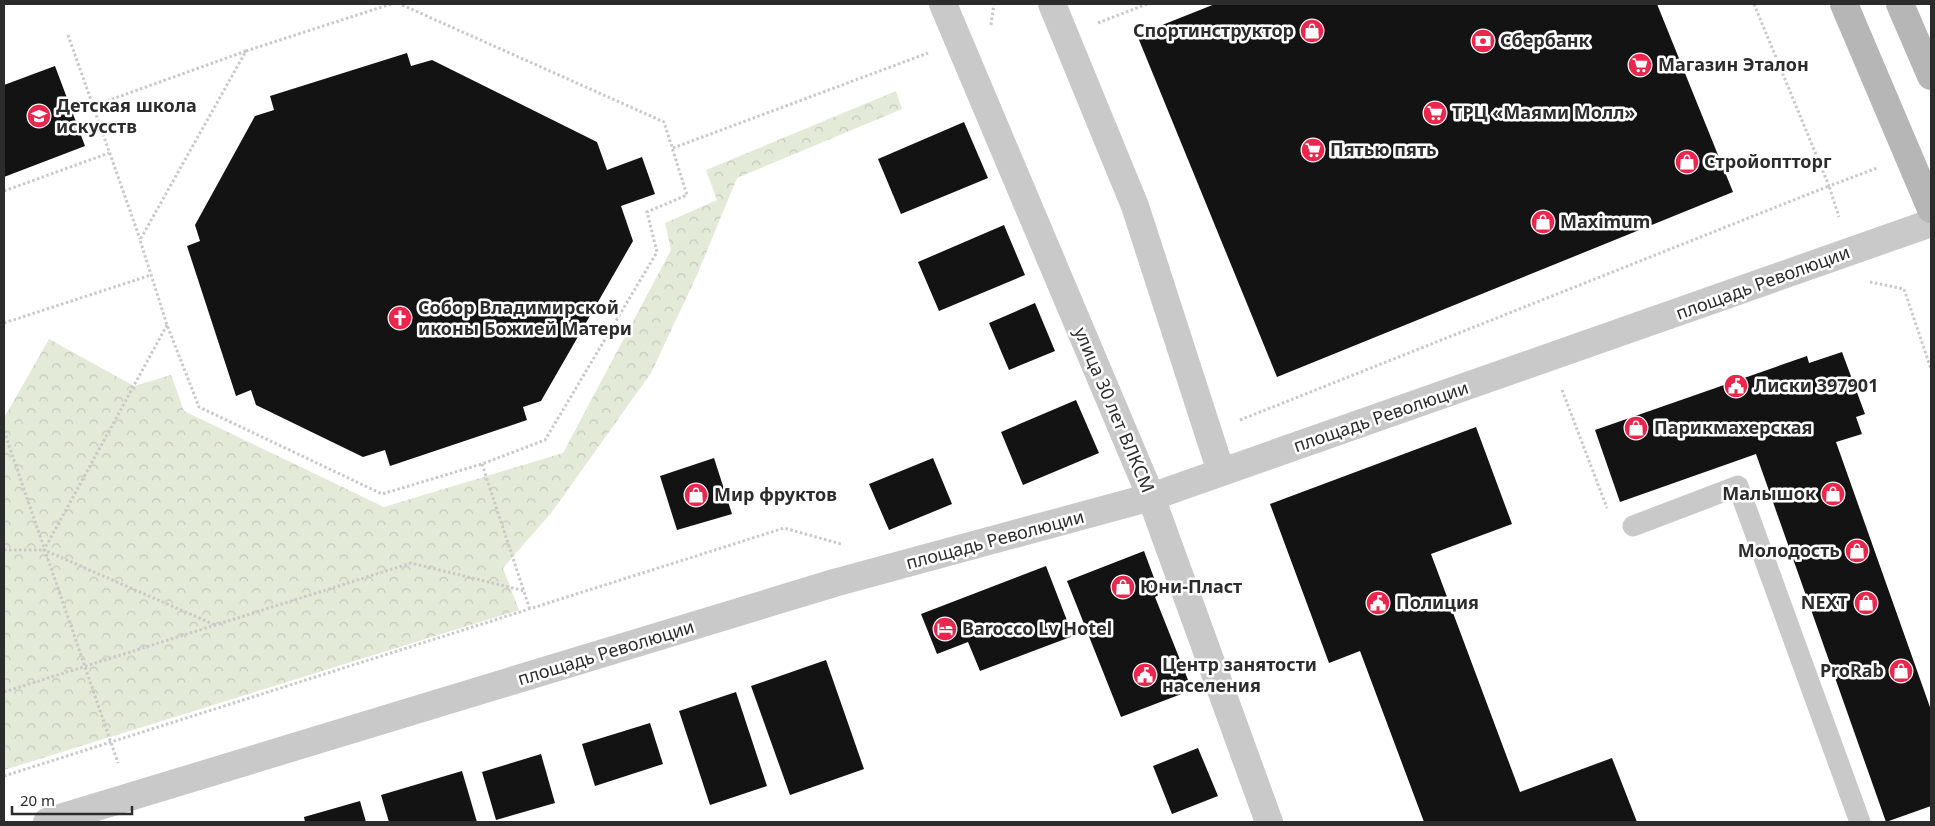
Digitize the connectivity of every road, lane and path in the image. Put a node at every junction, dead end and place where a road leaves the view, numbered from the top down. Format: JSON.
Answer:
{"nodes":[{"id":1,"x":390,"y":4,"type":"edge"},
{"id":2,"x":400,"y":4,"type":"edge"},
{"id":3,"x":943,"y":4,"type":"edge"},
{"id":4,"x":1052,"y":4,"type":"edge"},
{"id":5,"x":1148,"y":4,"type":"edge"},
{"id":6,"x":1754,"y":4,"type":"edge"},
{"id":7,"x":1844,"y":4,"type":"edge"},
{"id":8,"x":1900,"y":4,"type":"edge"},
{"id":9,"x":68,"y":35,"type":"dead end"},
{"id":10,"x":1065,"y":36,"type":"junction"},
{"id":11,"x":959,"y":42,"type":"junction"},
{"id":12,"x":246,"y":51,"type":"junction"},
{"id":13,"x":1931,"y":76,"type":"edge"},
{"id":14,"x":93,"y":106,"type":"junction"},
{"id":15,"x":673,"y":148,"type":"junction"},
{"id":16,"x":109,"y":153,"type":"junction"},
{"id":17,"x":1909,"y":156,"type":"junction"},
{"id":18,"x":1829,"y":186,"type":"junction"},
{"id":19,"x":4,"y":191,"type":"edge"},
{"id":20,"x":1931,"y":210,"type":"edge"},
{"id":21,"x":1931,"y":223,"type":"edge"},
{"id":22,"x":140,"y":240,"type":"junction"},
{"id":23,"x":151,"y":275,"type":"junction"},
{"id":24,"x":4,"y":322,"type":"edge"},
{"id":25,"x":167,"y":325,"type":"junction"},
{"id":26,"x":1551,"y":358,"type":"junction"},
{"id":27,"x":4,"y":431,"type":"edge"},
{"id":28,"x":1209,"y":433,"type":"junction"},
{"id":29,"x":482,"y":464,"type":"junction"},
{"id":30,"x":1221,"y":472,"type":"junction"},
{"id":31,"x":1151,"y":497,"type":"junction"},
{"id":32,"x":1633,"y":526,"type":"joint"},
{"id":33,"x":847,"y":546,"type":"dead end"},
{"id":34,"x":4,"y":550,"type":"edge"},
{"id":35,"x":44,"y":550,"type":"junction"},
{"id":36,"x":525,"y":591,"type":"junction"},
{"id":37,"x":530,"y":610,"type":"junction"},
{"id":38,"x":216,"y":625,"type":"junction"},
{"id":39,"x":84,"y":667,"type":"junction"},
{"id":40,"x":4,"y":692,"type":"edge"},
{"id":41,"x":111,"y":742,"type":"junction"},
{"id":42,"x":4,"y":776,"type":"edge"},
{"id":43,"x":130,"y":797,"type":"junction"},
{"id":44,"x":47,"y":822,"type":"edge"},
{"id":45,"x":1269,"y":822,"type":"edge"},
{"id":46,"x":1860,"y":822,"type":"edge"}],
"edges":[{"from":1,"to":12,"type":"path"},
{"from":2,"to":15,"type":"path"},
{"from":3,"to":11,"type":"street","name":"улица 30 лет ВЛКСМ"},
{"from":4,"to":10,"type":"street"},
{"from":5,"to":10,"type":"path"},
{"from":6,"to":18,"type":"path"},
{"from":7,"to":17,"type":"main road"},
{"from":8,"to":13,"type":"main road"},
{"from":9,"to":14,"type":"path"},
{"from":10,"to":28,"type":"street"},
{"from":11,"to":15,"type":"path"},
{"from":11,"to":31,"type":"street","name":"улица 30 лет ВЛКСМ"},
{"from":12,"to":14,"type":"path"},
{"from":12,"to":22,"type":"path"},
{"from":14,"to":16,"type":"path"},
{"from":15,"to":29,"type":"path"},
{"from":16,"to":19,"type":"path"},
{"from":16,"to":22,"type":"path"},
{"from":17,"to":18,"type":"path"},
{"from":17,"to":20,"type":"main road"},
{"from":18,"to":28,"type":"path"},
{"from":21,"to":26,"type":"street","name":"площадь Революции"},
{"from":22,"to":23,"type":"path"},
{"from":23,"to":24,"type":"path"},
{"from":23,"to":25,"type":"path"},
{"from":25,"to":29,"type":"path"},
{"from":25,"to":35,"type":"path"},
{"from":26,"to":30,"type":"street","name":"площадь Революции"},
{"from":26,"to":32,"type":"path"},
{"from":27,"to":35,"type":"path"},
{"from":28,"to":30,"type":"street"},
{"from":29,"to":36,"type":"path"},
{"from":30,"to":31,"type":"street","name":"площадь Революции"},
{"from":31,"to":43,"type":"street","name":"площадь Революции"},
{"from":31,"to":45,"type":"street","name":"улица 30 лет ВЛКСМ"},
{"from":32,"to":46,"type":"lane"},
{"from":33,"to":37,"type":"path"},
{"from":34,"to":35,"type":"path"},
{"from":35,"to":38,"type":"path"},
{"from":35,"to":39,"type":"path"},
{"from":36,"to":37,"type":"path"},
{"from":36,"to":38,"type":"path"},
{"from":37,"to":41,"type":"path"},
{"from":38,"to":39,"type":"path"},
{"from":39,"to":40,"type":"path"},
{"from":39,"to":41,"type":"path"},
{"from":41,"to":42,"type":"path"},
{"from":41,"to":43,"type":"path"},
{"from":43,"to":44,"type":"street","name":"площадь Революции"}]}
